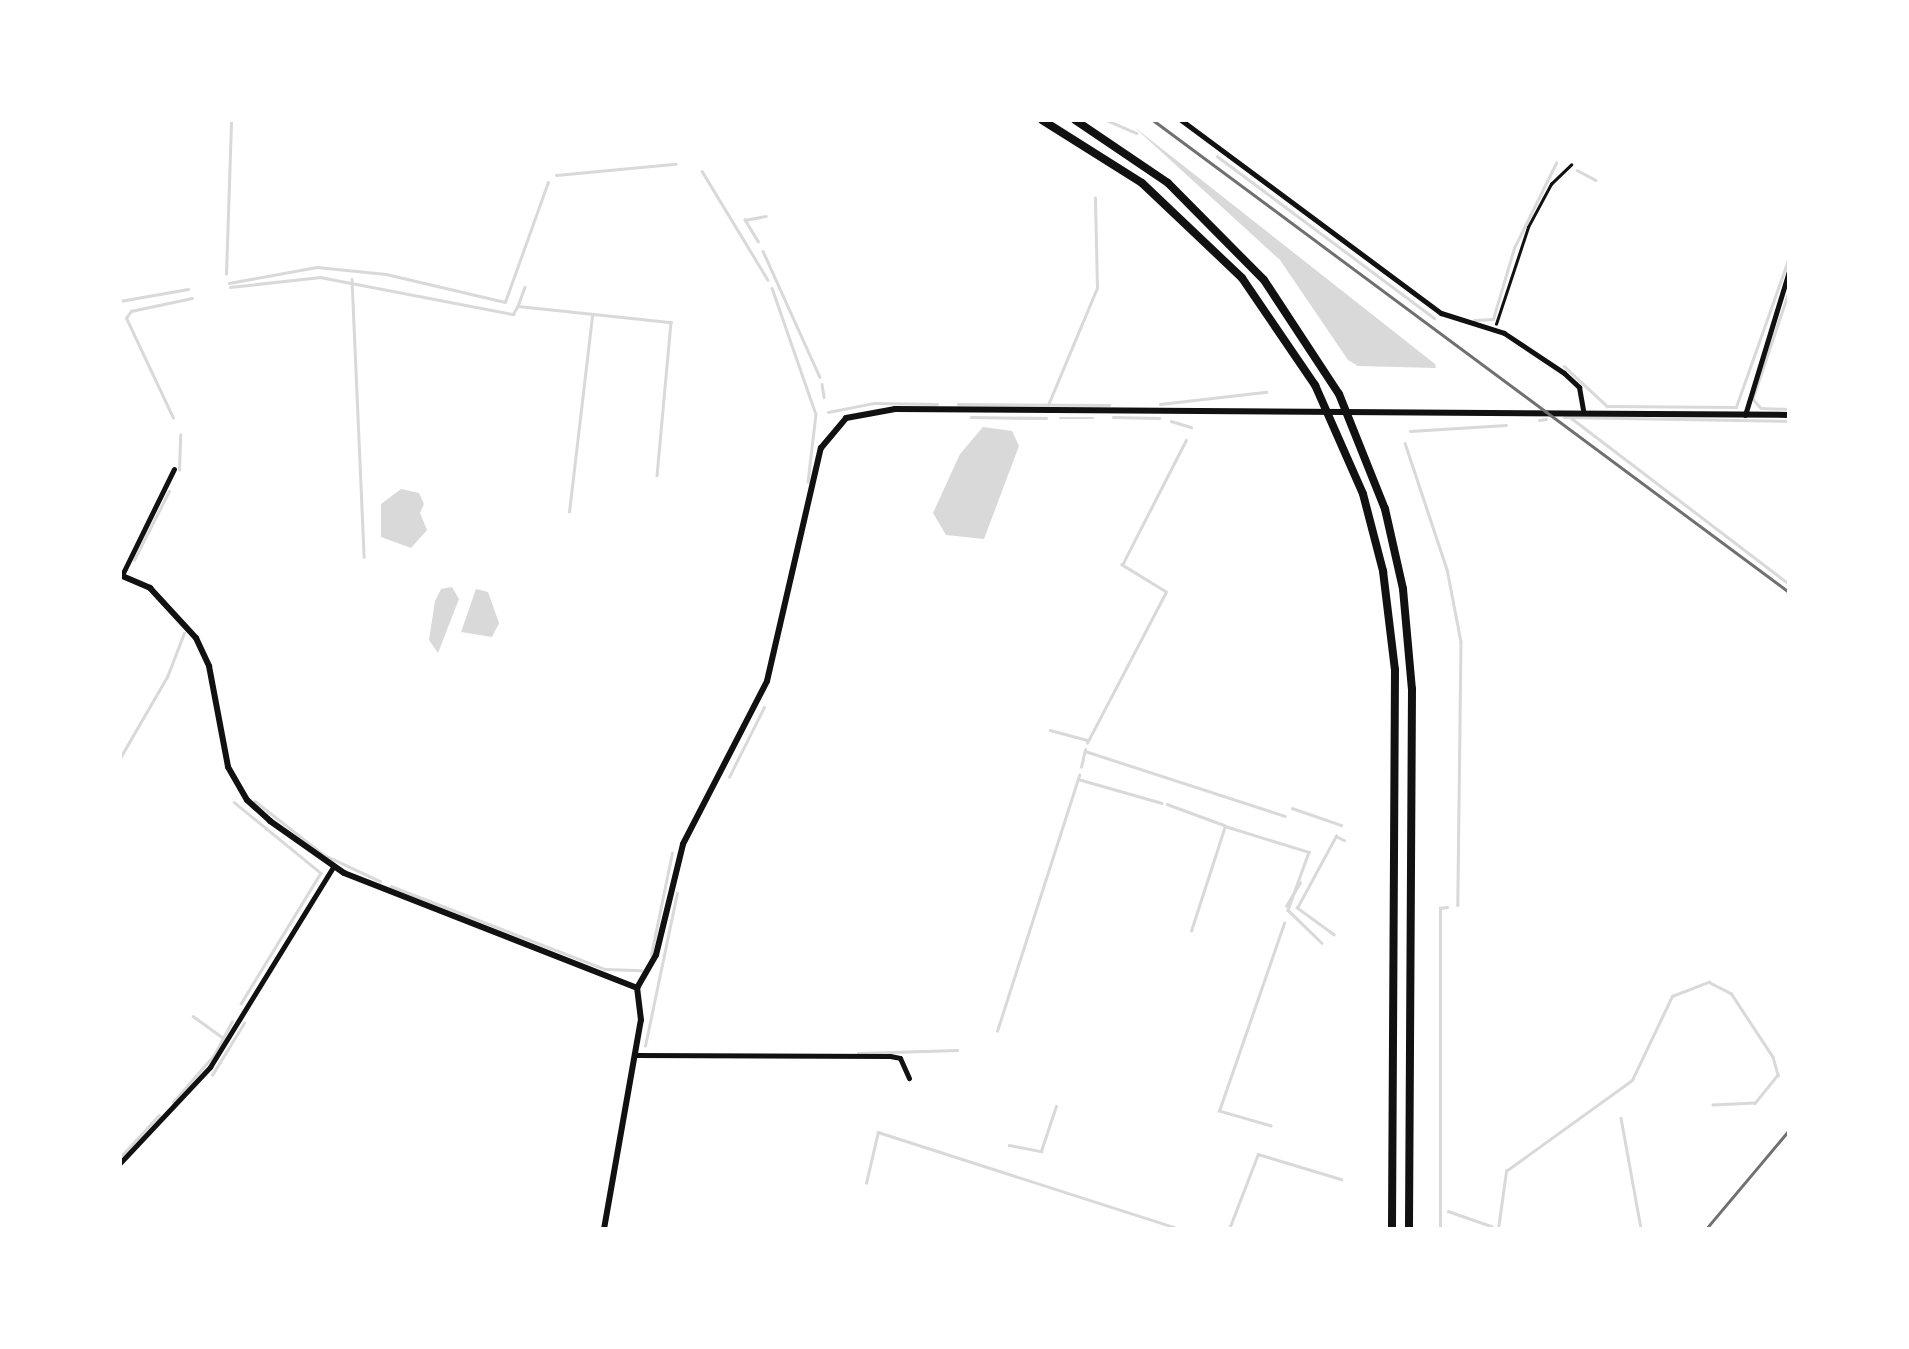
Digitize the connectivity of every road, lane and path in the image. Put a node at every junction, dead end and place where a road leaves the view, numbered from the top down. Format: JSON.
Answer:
{"nodes":[{"id":1,"x":1042,"y":120,"type":"edge"},
{"id":2,"x":1075,"y":120,"type":"edge"},
{"id":3,"x":1181,"y":120,"type":"edge"},
{"id":4,"x":1571,"y":166,"type":"dead end"},
{"id":5,"x":1789,"y":272,"type":"edge"},
{"id":6,"x":1494,"y":330,"type":"junction"},
{"id":7,"x":1583,"y":410,"type":"junction"},
{"id":8,"x":1745,"y":415,"type":"junction"},
{"id":9,"x":1789,"y":415,"type":"edge"},
{"id":10,"x":174,"y":468,"type":"dead end"},
{"id":11,"x":121,"y":575,"type":"edge"},
{"id":12,"x":333,"y":867,"type":"junction"},
{"id":13,"x":637,"y":988,"type":"junction"},
{"id":14,"x":635,"y":1054,"type":"junction"},
{"id":15,"x":910,"y":1078,"type":"dead end"},
{"id":16,"x":120,"y":1163,"type":"edge"},
{"id":17,"x":604,"y":1229,"type":"edge"},
{"id":18,"x":1392,"y":1229,"type":"edge"},
{"id":19,"x":1409,"y":1229,"type":"edge"}],
"edges":[{"from":1,"to":18,"type":"highway"},
{"from":2,"to":19,"type":"highway"},
{"from":3,"to":6,"type":"street"},
{"from":4,"to":6,"type":"path"},
{"from":5,"to":8,"type":"street"},
{"from":6,"to":7,"type":"street"},
{"from":7,"to":8,"type":"street"},
{"from":7,"to":13,"type":"street"},
{"from":8,"to":9,"type":"street"},
{"from":10,"to":11,"type":"street"},
{"from":11,"to":12,"type":"street"},
{"from":12,"to":13,"type":"street"},
{"from":12,"to":16,"type":"street"},
{"from":13,"to":14,"type":"street"},
{"from":14,"to":15,"type":"street"},
{"from":14,"to":17,"type":"street"}]}
